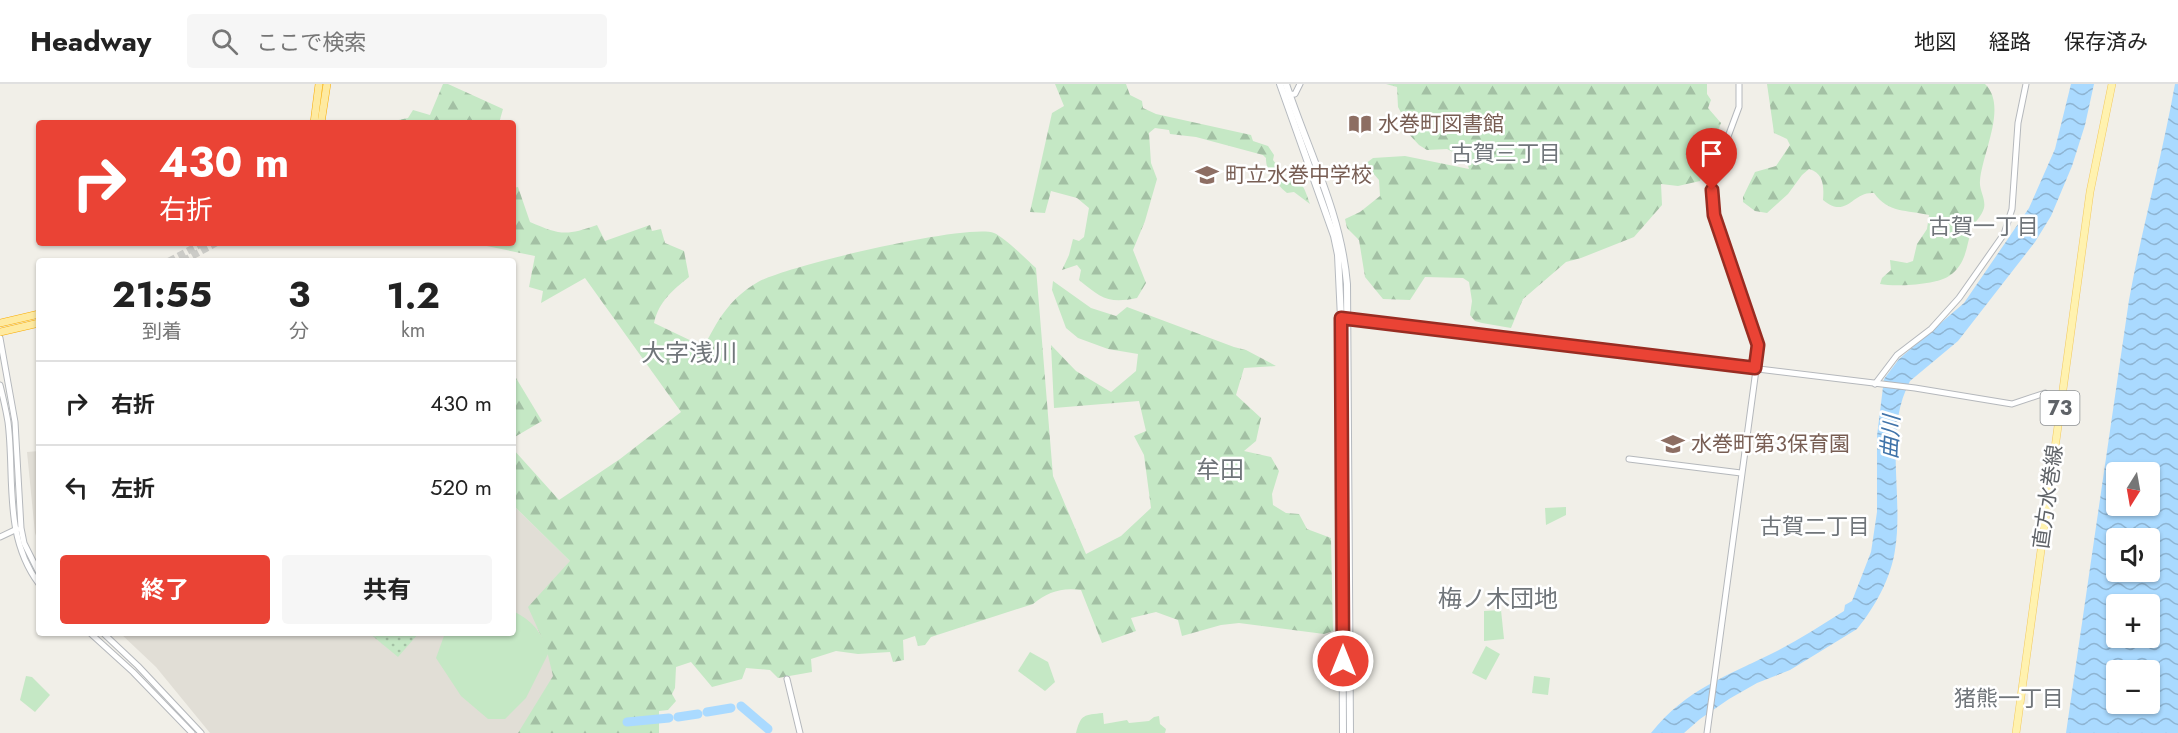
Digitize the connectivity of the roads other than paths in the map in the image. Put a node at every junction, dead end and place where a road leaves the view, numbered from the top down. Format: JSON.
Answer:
{"nodes":[{"id":1,"x":319,"y":84,"type":"edge"},
{"id":2,"x":327,"y":84,"type":"edge"},
{"id":3,"x":1280,"y":84,"type":"edge"},
{"id":4,"x":1286,"y":84,"type":"edge"},
{"id":5,"x":1300,"y":84,"type":"edge"},
{"id":6,"x":1740,"y":84,"type":"edge"},
{"id":7,"x":2026,"y":84,"type":"edge"},
{"id":8,"x":2112,"y":84,"type":"edge"},
{"id":9,"x":1287,"y":95,"type":"junction"},
{"id":10,"x":314,"y":120,"type":"edge"},
{"id":11,"x":321,"y":120,"type":"edge"},
{"id":12,"x":36,"y":315,"type":"edge"},
{"id":13,"x":1344,"y":319,"type":"junction"},
{"id":14,"x":0,"y":322,"type":"edge"},
{"id":15,"x":36,"y":324,"type":"edge"},
{"id":16,"x":0,"y":332,"type":"edge"},
{"id":17,"x":0,"y":338,"type":"edge"},
{"id":18,"x":1755,"y":368,"type":"junction"},
{"id":19,"x":1878,"y":384,"type":"junction"},
{"id":20,"x":0,"y":386,"type":"edge"},
{"id":21,"x":2045,"y":393,"type":"dead end"},
{"id":22,"x":1629,"y":459,"type":"dead end"},
{"id":23,"x":1741,"y":473,"type":"junction"},
{"id":24,"x":17,"y":529,"type":"junction"},
{"id":25,"x":0,"y":537,"type":"edge"},
{"id":26,"x":36,"y":567,"type":"edge"},
{"id":27,"x":36,"y":579,"type":"edge"},
{"id":28,"x":93,"y":636,"type":"edge"},
{"id":29,"x":106,"y":636,"type":"edge"},
{"id":30,"x":787,"y":679,"type":"dead end"},
{"id":31,"x":192,"y":733,"type":"edge"},
{"id":32,"x":201,"y":733,"type":"edge"},
{"id":33,"x":800,"y":733,"type":"edge"},
{"id":34,"x":1343,"y":733,"type":"edge"},
{"id":35,"x":1350,"y":733,"type":"edge"},
{"id":36,"x":1707,"y":733,"type":"edge"},
{"id":37,"x":2016,"y":733,"type":"edge"}],
"edges":[{"from":1,"to":10,"type":"highway"},
{"from":2,"to":11,"type":"highway"},
{"from":3,"to":9,"type":"main road"},
{"from":4,"to":9,"type":"main road"},
{"from":5,"to":9,"type":"street"},
{"from":6,"to":18,"type":"street"},
{"from":7,"to":19,"type":"street"},
{"from":8,"to":37,"type":"main road","name":"直方水巻線","number":"73"},
{"from":9,"to":13,"type":"main road"},
{"from":12,"to":14,"type":"highway"},
{"from":13,"to":18,"type":"street"},
{"from":13,"to":34,"type":"main road"},
{"from":13,"to":35,"type":"main road"},
{"from":15,"to":16,"type":"highway"},
{"from":17,"to":24,"type":"street"},
{"from":18,"to":19,"type":"street"},
{"from":18,"to":23,"type":"street"},
{"from":19,"to":21,"type":"street"},
{"from":20,"to":24,"type":"street"},
{"from":22,"to":23,"type":"street"},
{"from":23,"to":36,"type":"street"},
{"from":24,"to":25,"type":"street"},
{"from":24,"to":26,"type":"street"},
{"from":24,"to":27,"type":"street"},
{"from":28,"to":31,"type":"street"},
{"from":29,"to":32,"type":"street"},
{"from":30,"to":33,"type":"street"}]}
